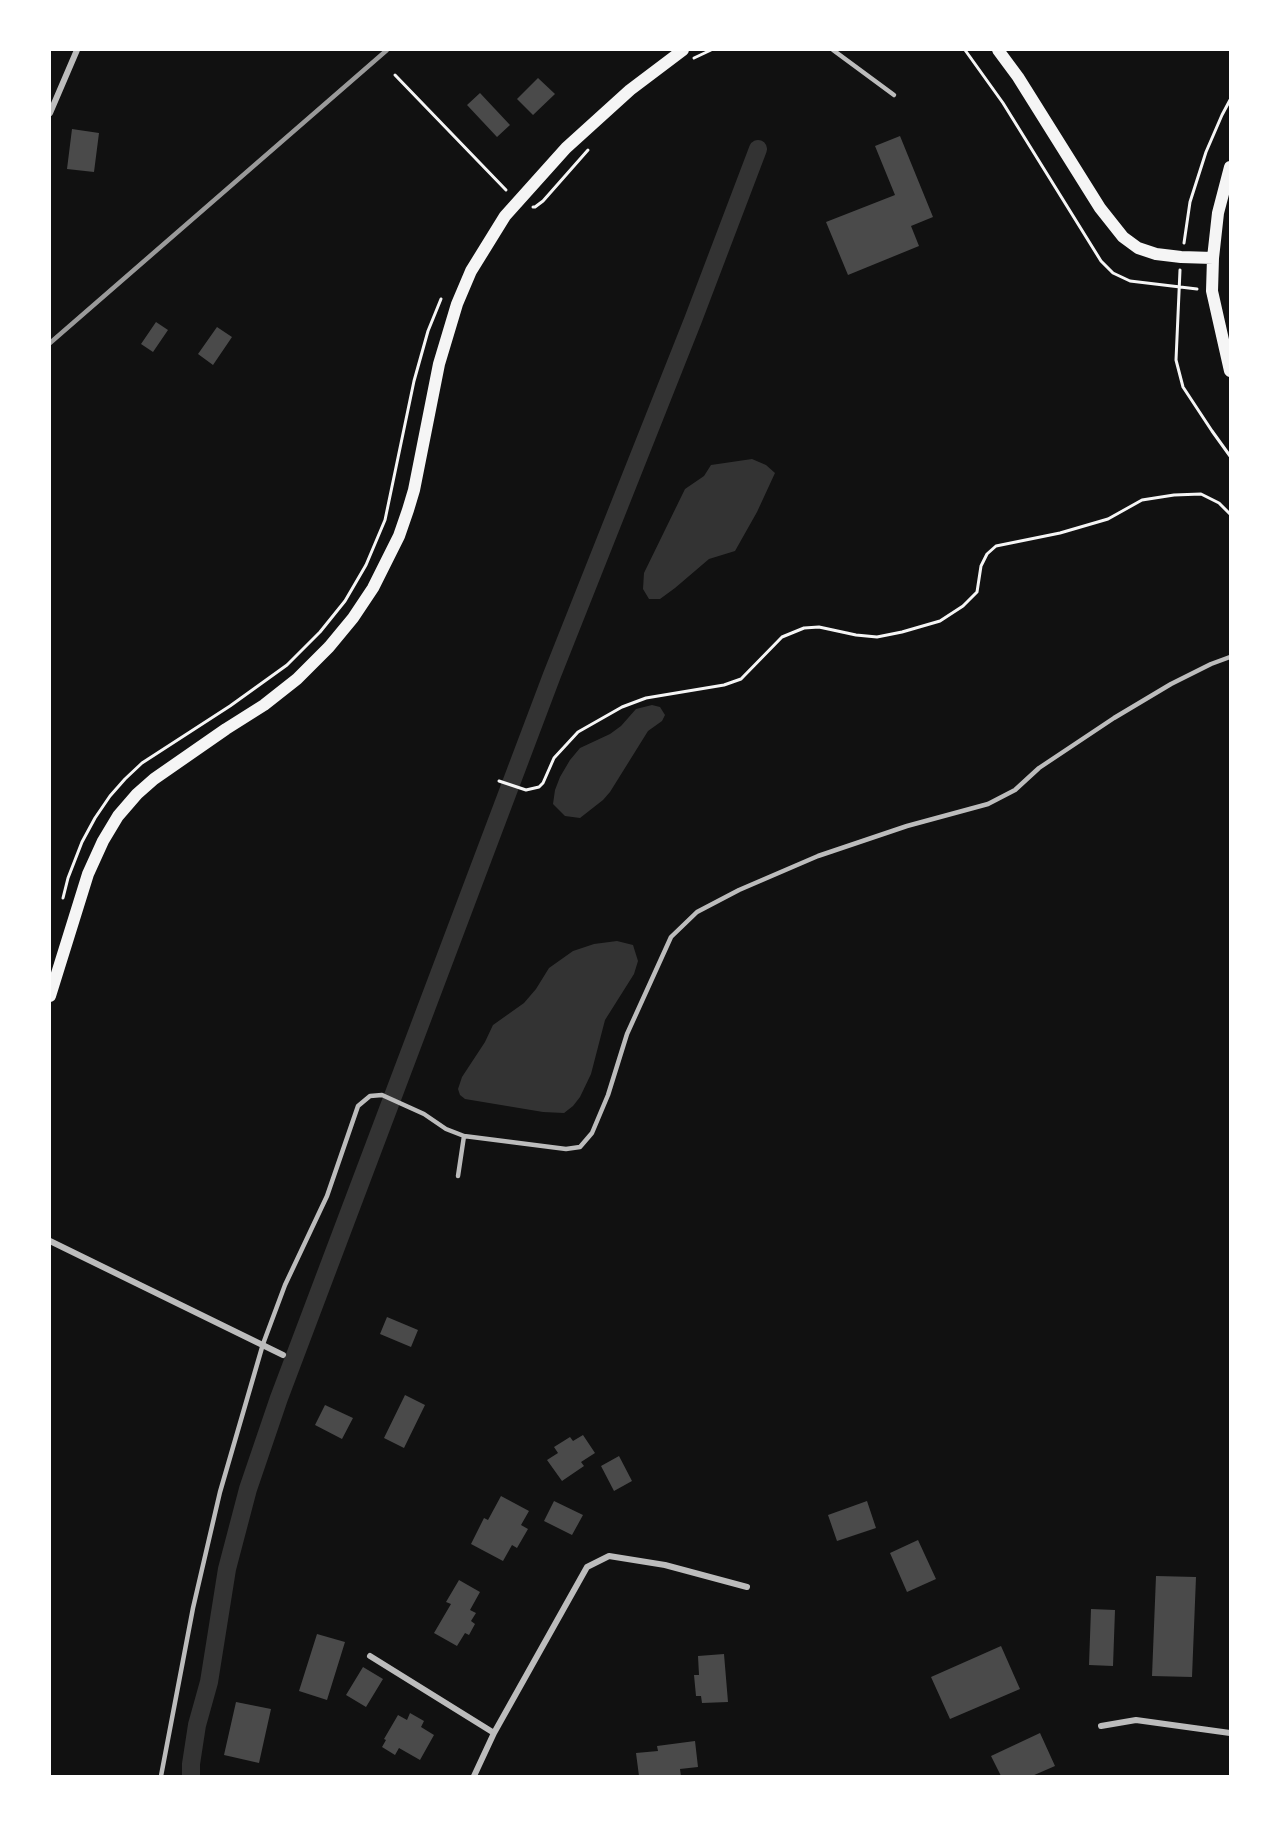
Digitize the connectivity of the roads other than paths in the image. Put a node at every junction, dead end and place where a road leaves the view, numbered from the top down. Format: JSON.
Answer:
{"nodes":[{"id":1,"x":77,"y":50,"type":"edge"},
{"id":2,"x":683,"y":50,"type":"edge"},
{"id":3,"x":833,"y":50,"type":"edge"},
{"id":4,"x":998,"y":50,"type":"edge"},
{"id":5,"x":894,"y":95,"type":"dead end"},
{"id":6,"x":50,"y":113,"type":"edge"},
{"id":7,"x":1230,"y":167,"type":"edge"},
{"id":8,"x":1213,"y":258,"type":"junction"},
{"id":9,"x":1230,"y":371,"type":"edge"},
{"id":10,"x":1230,"y":657,"type":"edge"},
{"id":11,"x":50,"y":996,"type":"edge"},
{"id":12,"x":464,"y":1136,"type":"junction"},
{"id":13,"x":458,"y":1176,"type":"dead end"},
{"id":14,"x":50,"y":1241,"type":"edge"},
{"id":15,"x":262,"y":1344,"type":"junction"},
{"id":16,"x":283,"y":1355,"type":"dead end"},
{"id":17,"x":747,"y":1587,"type":"dead end"},
{"id":18,"x":370,"y":1656,"type":"dead end"},
{"id":19,"x":1101,"y":1726,"type":"dead end"},
{"id":20,"x":494,"y":1733,"type":"junction"},
{"id":21,"x":1230,"y":1733,"type":"edge"},
{"id":22,"x":162,"y":1776,"type":"edge"},
{"id":23,"x":474,"y":1776,"type":"edge"}],
"edges":[{"from":1,"to":6,"type":"street"},
{"from":2,"to":11,"type":"main road"},
{"from":3,"to":5,"type":"lane"},
{"from":4,"to":8,"type":"main road"},
{"from":7,"to":8,"type":"main road"},
{"from":8,"to":9,"type":"main road"},
{"from":10,"to":12,"type":"lane"},
{"from":12,"to":13,"type":"lane"},
{"from":12,"to":15,"type":"lane"},
{"from":14,"to":15,"type":"street"},
{"from":15,"to":16,"type":"street"},
{"from":15,"to":22,"type":"lane"},
{"from":17,"to":20,"type":"street"},
{"from":18,"to":20,"type":"street"},
{"from":19,"to":21,"type":"street"},
{"from":20,"to":23,"type":"street"}]}
